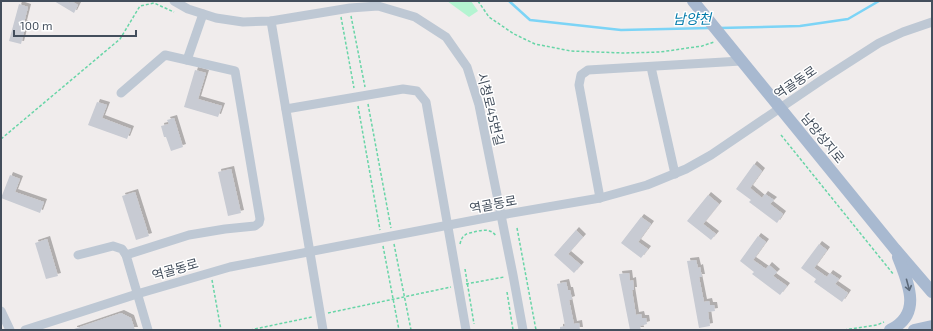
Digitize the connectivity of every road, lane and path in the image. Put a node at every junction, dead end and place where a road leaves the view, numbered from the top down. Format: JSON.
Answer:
{"nodes":[{"id":1,"x":174,"y":1,"type":"edge"},
{"id":2,"x":478,"y":1,"type":"edge"},
{"id":3,"x":693,"y":1,"type":"edge"},
{"id":4,"x":350,"y":8,"type":"junction"},
{"id":5,"x":340,"y":10,"type":"junction"},
{"id":6,"x":174,"y":12,"type":"dead end"},
{"id":7,"x":202,"y":14,"type":"junction"},
{"id":8,"x":271,"y":21,"type":"junction"},
{"id":9,"x":932,"y":22,"type":"edge"},
{"id":10,"x":702,"y":46,"type":"dead end"},
{"id":11,"x":187,"y":60,"type":"junction"},
{"id":12,"x":742,"y":61,"type":"junction"},
{"id":13,"x":652,"y":67,"type":"junction"},
{"id":14,"x":121,"y":93,"type":"dead end"},
{"id":15,"x":366,"y":96,"type":"junction"},
{"id":16,"x":356,"y":97,"type":"junction"},
{"id":17,"x":780,"y":108,"type":"junction"},
{"id":18,"x":286,"y":109,"type":"junction"},
{"id":19,"x":781,"y":135,"type":"dead end"},
{"id":20,"x":1,"y":139,"type":"edge"},
{"id":21,"x":675,"y":174,"type":"junction"},
{"id":22,"x":600,"y":198,"type":"junction"},
{"id":23,"x":501,"y":216,"type":"junction"},
{"id":24,"x":447,"y":226,"type":"junction"},
{"id":25,"x":517,"y":228,"type":"dead end"},
{"id":26,"x":393,"y":237,"type":"junction"},
{"id":27,"x":497,"y":238,"type":"dead end"},
{"id":28,"x":382,"y":239,"type":"junction"},
{"id":29,"x":460,"y":244,"type":"dead end"},
{"id":30,"x":895,"y":249,"type":"junction"},
{"id":31,"x":310,"y":252,"type":"junction"},
{"id":32,"x":78,"y":255,"type":"dead end"},
{"id":33,"x":126,"y":255,"type":"junction"},
{"id":34,"x":465,"y":268,"type":"dead end"},
{"id":35,"x":210,"y":273,"type":"junction"},
{"id":36,"x":504,"y":277,"type":"dead end"},
{"id":37,"x":896,"y":279,"type":"dead end"},
{"id":38,"x":468,"y":284,"type":"junction"},
{"id":39,"x":458,"y":286,"type":"junction"},
{"id":40,"x":507,"y":292,"type":"dead end"},
{"id":41,"x":932,"y":292,"type":"edge"},
{"id":42,"x":137,"y":294,"type":"junction"},
{"id":43,"x":404,"y":297,"type":"junction"},
{"id":44,"x":393,"y":300,"type":"junction"},
{"id":45,"x":1,"y":311,"type":"edge"},
{"id":46,"x":320,"y":315,"type":"junction"},
{"id":47,"x":888,"y":325,"type":"edge"},
{"id":48,"x":932,"y":326,"type":"edge"},
{"id":49,"x":10,"y":330,"type":"edge"},
{"id":50,"x":25,"y":330,"type":"edge"},
{"id":51,"x":148,"y":330,"type":"edge"},
{"id":52,"x":221,"y":330,"type":"edge"},
{"id":53,"x":250,"y":330,"type":"edge"},
{"id":54,"x":323,"y":330,"type":"edge"},
{"id":55,"x":399,"y":330,"type":"edge"},
{"id":56,"x":411,"y":330,"type":"edge"},
{"id":57,"x":471,"y":330,"type":"edge"},
{"id":58,"x":513,"y":330,"type":"edge"},
{"id":59,"x":523,"y":330,"type":"edge"},
{"id":60,"x":536,"y":330,"type":"edge"},
{"id":61,"x":844,"y":330,"type":"edge"},
{"id":62,"x":914,"y":330,"type":"edge"}],
"edges":[{"from":1,"to":7,"type":"street","name":"시청로45번길"},
{"from":2,"to":10,"type":"path"},
{"from":3,"to":12,"type":"main road","name":"남양성지로"},
{"from":4,"to":5,"type":"street","name":"시청로45번길"},
{"from":4,"to":15,"type":"path"},
{"from":4,"to":23,"type":"street","name":"시청로45번길"},
{"from":5,"to":8,"type":"street","name":"시청로45번길"},
{"from":5,"to":16,"type":"path"},
{"from":6,"to":20,"type":"path"},
{"from":7,"to":8,"type":"street","name":"시청로45번길"},
{"from":7,"to":11,"type":"street"},
{"from":8,"to":18,"type":"street"},
{"from":9,"to":17,"type":"street","name":"역골동로"},
{"from":11,"to":14,"type":"street"},
{"from":11,"to":33,"type":"street"},
{"from":12,"to":13,"type":"street"},
{"from":12,"to":17,"type":"main road","name":"남양성지로"},
{"from":13,"to":21,"type":"street"},
{"from":13,"to":22,"type":"street"},
{"from":15,"to":16,"type":"street"},
{"from":15,"to":24,"type":"street"},
{"from":15,"to":26,"type":"path"},
{"from":16,"to":18,"type":"street"},
{"from":16,"to":28,"type":"path"},
{"from":17,"to":21,"type":"street","name":"역골동로"},
{"from":17,"to":30,"type":"main road","name":"남양성지로"},
{"from":18,"to":31,"type":"street"},
{"from":19,"to":37,"type":"path"},
{"from":21,"to":22,"type":"street","name":"역골동로"},
{"from":22,"to":23,"type":"street","name":"역골동로"},
{"from":23,"to":24,"type":"street","name":"역골동로"},
{"from":23,"to":59,"type":"street","name":"시청로45번길"},
{"from":24,"to":26,"type":"street","name":"역골동로"},
{"from":24,"to":39,"type":"street"},
{"from":25,"to":60,"type":"path"},
{"from":26,"to":28,"type":"street","name":"역골동로"},
{"from":26,"to":43,"type":"path"},
{"from":27,"to":29,"type":"path"},
{"from":28,"to":31,"type":"street","name":"역골동로"},
{"from":28,"to":44,"type":"path"},
{"from":30,"to":41,"type":"main road","name":"남양성지로"},
{"from":30,"to":47,"type":"main road","one_way":true},
{"from":31,"to":35,"type":"street","name":"역골동로"},
{"from":31,"to":46,"type":"street"},
{"from":32,"to":33,"type":"street"},
{"from":33,"to":42,"type":"street"},
{"from":34,"to":38,"type":"path"},
{"from":35,"to":42,"type":"street","name":"역골동로"},
{"from":35,"to":52,"type":"path"},
{"from":36,"to":38,"type":"path"},
{"from":38,"to":39,"type":"path"},
{"from":38,"to":57,"type":"path"},
{"from":39,"to":43,"type":"path"},
{"from":39,"to":57,"type":"street"},
{"from":40,"to":58,"type":"path"},
{"from":42,"to":50,"type":"street","name":"역골동로"},
{"from":42,"to":51,"type":"street"},
{"from":43,"to":44,"type":"path"},
{"from":43,"to":56,"type":"path"},
{"from":44,"to":46,"type":"path"},
{"from":44,"to":55,"type":"path"},
{"from":45,"to":49,"type":"street"},
{"from":46,"to":53,"type":"path"},
{"from":46,"to":54,"type":"street"},
{"from":47,"to":61,"type":"path"},
{"from":48,"to":62,"type":"main road"}]}
